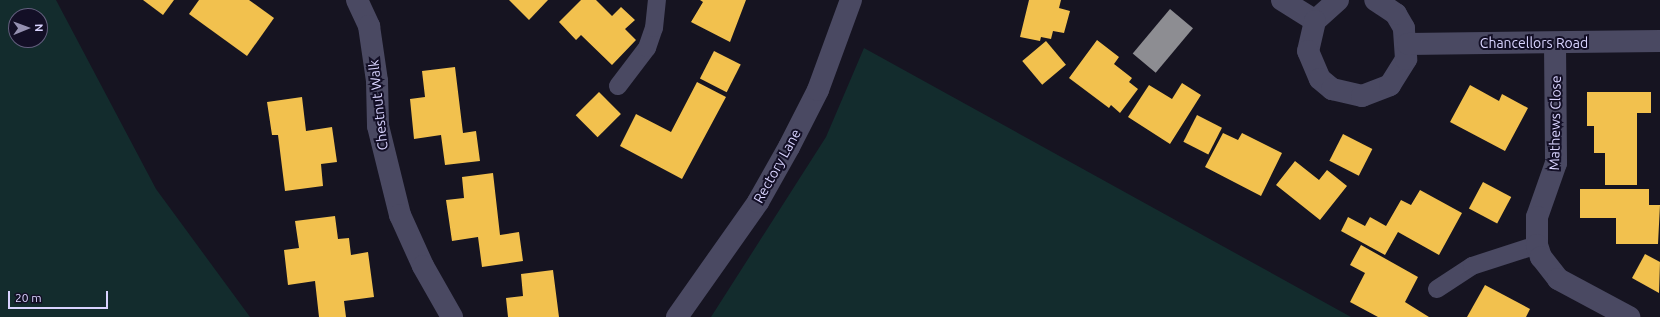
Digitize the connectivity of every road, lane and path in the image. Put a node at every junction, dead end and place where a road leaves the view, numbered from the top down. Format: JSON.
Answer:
{"nodes":[{"id":1,"x":357,"y":0,"type":"edge"},
{"id":2,"x":657,"y":0,"type":"edge"},
{"id":3,"x":851,"y":0,"type":"edge"},
{"id":4,"x":1282,"y":0,"type":"edge"},
{"id":5,"x":1338,"y":0,"type":"edge"},
{"id":6,"x":1375,"y":0,"type":"edge"},
{"id":7,"x":1315,"y":21,"type":"junction"},
{"id":8,"x":1660,"y":41,"type":"edge"},
{"id":9,"x":1408,"y":44,"type":"junction"},
{"id":10,"x":1555,"y":44,"type":"junction"},
{"id":11,"x":618,"y":86,"type":"dead end"},
{"id":12,"x":1537,"y":245,"type":"junction"},
{"id":13,"x":1437,"y":289,"type":"dead end"},
{"id":14,"x":452,"y":317,"type":"edge"},
{"id":15,"x":676,"y":317,"type":"edge"},
{"id":16,"x":1629,"y":317,"type":"edge"}],
"edges":[{"from":1,"to":14,"type":"street","name":"Chestnut Walk"},
{"from":2,"to":11,"type":"lane"},
{"from":3,"to":15,"type":"street","name":"Rectory Lane"},
{"from":4,"to":7,"type":"street"},
{"from":5,"to":7,"type":"street"},
{"from":6,"to":9,"type":"street"},
{"from":7,"to":9,"type":"street"},
{"from":8,"to":10,"type":"street","name":"Chancellors Road"},
{"from":9,"to":10,"type":"street","name":"Chancellors Road"},
{"from":10,"to":12,"type":"street","name":"Mathews Close"},
{"from":12,"to":13,"type":"lane"},
{"from":12,"to":16,"type":"street","name":"Mathews Close"}]}
